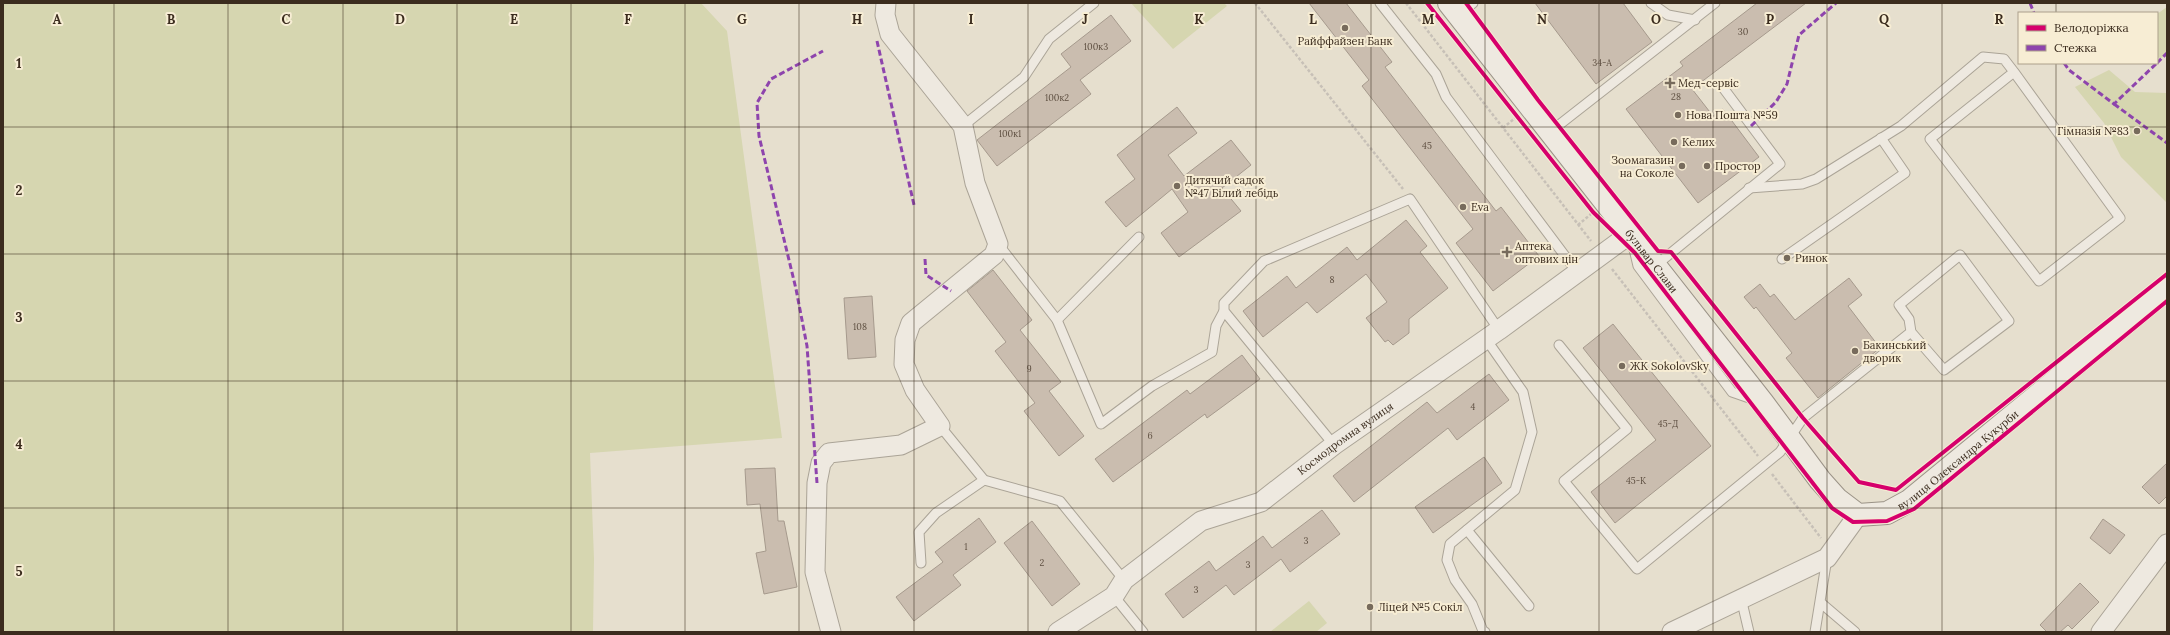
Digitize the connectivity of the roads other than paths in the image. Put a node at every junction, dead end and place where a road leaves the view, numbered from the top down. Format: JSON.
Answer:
{"nodes":[{"id":1,"x":886,"y":3,"type":"edge"},
{"id":2,"x":1094,"y":3,"type":"edge"},
{"id":3,"x":1380,"y":3,"type":"edge"},
{"id":4,"x":1651,"y":3,"type":"edge"},
{"id":5,"x":1715,"y":3,"type":"edge"},
{"id":6,"x":1460,"y":7,"type":"edge"},
{"id":7,"x":1695,"y":20,"type":"junction"},
{"id":8,"x":2014,"y":72,"type":"junction"},
{"id":9,"x":1724,"y":89,"type":"dead end"},
{"id":10,"x":963,"y":126,"type":"junction"},
{"id":11,"x":1550,"y":132,"type":"junction"},
{"id":12,"x":1881,"y":138,"type":"junction"},
{"id":13,"x":1749,"y":188,"type":"junction"},
{"id":14,"x":1630,"y":234,"type":"junction"},
{"id":15,"x":1139,"y":237,"type":"dead end"},
{"id":16,"x":998,"y":244,"type":"junction"},
{"id":17,"x":1782,"y":259,"type":"dead end"},
{"id":18,"x":1655,"y":266,"type":"junction"},
{"id":19,"x":1577,"y":272,"type":"junction"},
{"id":20,"x":2167,"y":289,"type":"edge"},
{"id":21,"x":1224,"y":311,"type":"junction"},
{"id":22,"x":1057,"y":320,"type":"junction"},
{"id":23,"x":1911,"y":332,"type":"junction"},
{"id":24,"x":1492,"y":334,"type":"junction"},
{"id":25,"x":1559,"y":345,"type":"dead end"},
{"id":26,"x":1764,"y":403,"type":"junction"},
{"id":27,"x":940,"y":426,"type":"junction"},
{"id":28,"x":1789,"y":436,"type":"junction"},
{"id":29,"x":1334,"y":446,"type":"junction"},
{"id":30,"x":984,"y":480,"type":"junction"},
{"id":31,"x":1858,"y":515,"type":"junction"},
{"id":32,"x":1467,"y":530,"type":"junction"},
{"id":33,"x":2167,"y":544,"type":"edge"},
{"id":34,"x":1829,"y":554,"type":"junction"},
{"id":35,"x":921,"y":563,"type":"dead end"},
{"id":36,"x":1124,"y":580,"type":"junction"},
{"id":37,"x":1114,"y":596,"type":"junction"},
{"id":38,"x":1741,"y":598,"type":"junction"},
{"id":39,"x":1821,"y":603,"type":"junction"},
{"id":40,"x":1529,"y":606,"type":"dead end"},
{"id":41,"x":1062,"y":631,"type":"edge"},
{"id":42,"x":830,"y":632,"type":"edge"},
{"id":43,"x":1144,"y":632,"type":"edge"},
{"id":44,"x":1485,"y":632,"type":"edge"},
{"id":45,"x":1672,"y":632,"type":"edge"},
{"id":46,"x":1749,"y":632,"type":"edge"},
{"id":47,"x":1815,"y":632,"type":"edge"},
{"id":48,"x":1855,"y":632,"type":"edge"},
{"id":49,"x":2101,"y":632,"type":"edge"}],
"edges":[{"from":1,"to":10,"type":"street"},
{"from":2,"to":10,"type":"lane"},
{"from":3,"to":19,"type":"lane"},
{"from":4,"to":7,"type":"lane"},
{"from":5,"to":7,"type":"lane"},
{"from":6,"to":11,"type":"street","name":"бульвар Слави"},
{"from":7,"to":11,"type":"lane"},
{"from":8,"to":8,"type":"lane"},
{"from":8,"to":12,"type":"lane"},
{"from":9,"to":13,"type":"lane"},
{"from":10,"to":16,"type":"street"},
{"from":11,"to":14,"type":"street","name":"бульвар Слави"},
{"from":12,"to":13,"type":"lane"},
{"from":12,"to":17,"type":"lane"},
{"from":13,"to":18,"type":"lane"},
{"from":14,"to":18,"type":"street","name":"бульвар Слави"},
{"from":14,"to":19,"type":"street","name":"Космодромна вулиця"},
{"from":14,"to":26,"type":"lane"},
{"from":15,"to":22,"type":"lane"},
{"from":16,"to":22,"type":"lane"},
{"from":16,"to":27,"type":"street"},
{"from":18,"to":26,"type":"street","name":"бульвар Слави"},
{"from":19,"to":24,"type":"street","name":"Космодромна вулиця"},
{"from":20,"to":31,"type":"street","name":"вулиця Олександра Кукурби"},
{"from":21,"to":22,"type":"lane"},
{"from":21,"to":24,"type":"lane"},
{"from":21,"to":29,"type":"lane"},
{"from":23,"to":23,"type":"lane"},
{"from":23,"to":28,"type":"lane"},
{"from":24,"to":29,"type":"street","name":"Космодромна вулиця"},
{"from":24,"to":32,"type":"lane"},
{"from":25,"to":28,"type":"lane"},
{"from":26,"to":28,"type":"street","name":"бульвар Слави"},
{"from":27,"to":30,"type":"lane"},
{"from":27,"to":42,"type":"street"},
{"from":28,"to":31,"type":"street","name":"бульвар Слави"},
{"from":29,"to":36,"type":"street","name":"Космодромна вулиця"},
{"from":30,"to":35,"type":"lane"},
{"from":30,"to":36,"type":"lane"},
{"from":31,"to":34,"type":"street"},
{"from":32,"to":40,"type":"lane"},
{"from":32,"to":44,"type":"lane"},
{"from":33,"to":49,"type":"street"},
{"from":34,"to":38,"type":"street"},
{"from":34,"to":39,"type":"lane"},
{"from":36,"to":37,"type":"street","name":"Космодромна вулиця"},
{"from":37,"to":41,"type":"street","name":"Космодромна вулиця"},
{"from":37,"to":43,"type":"lane"},
{"from":38,"to":45,"type":"street"},
{"from":38,"to":46,"type":"lane"},
{"from":39,"to":47,"type":"lane"},
{"from":39,"to":48,"type":"lane"}]}
